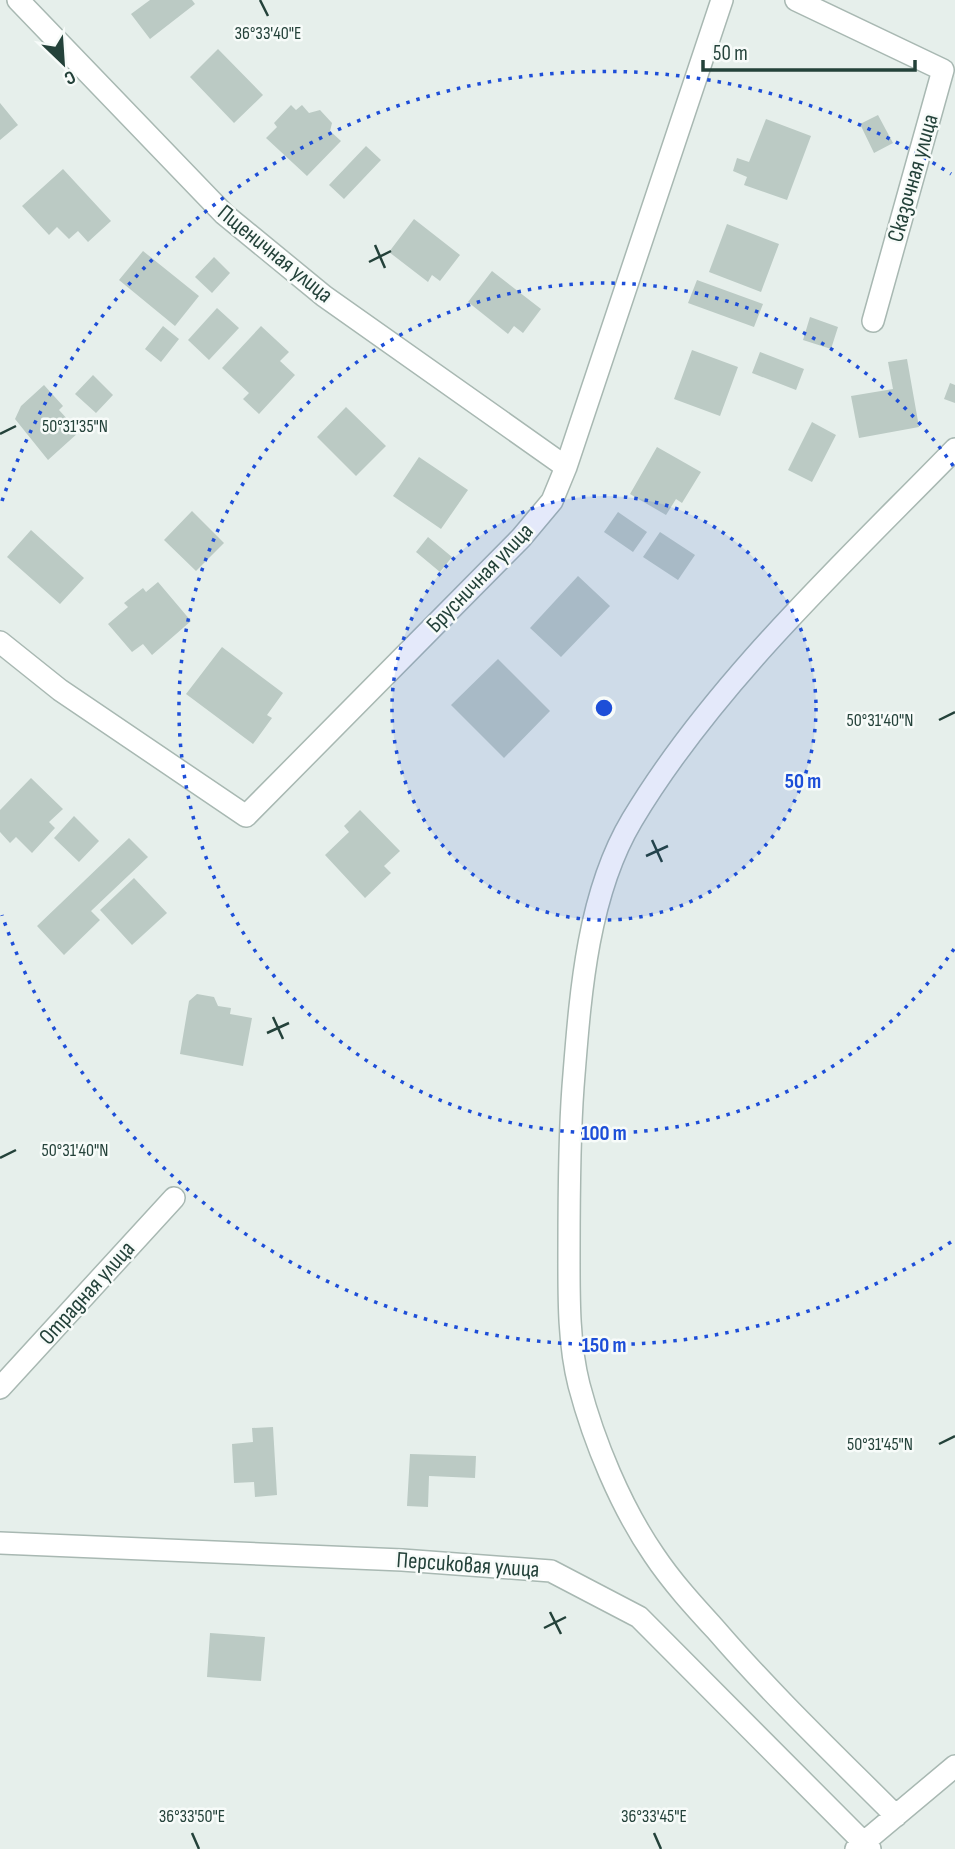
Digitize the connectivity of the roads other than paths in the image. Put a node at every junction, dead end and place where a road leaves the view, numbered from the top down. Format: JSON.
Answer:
{"nodes":[{"id":1,"x":18,"y":0,"type":"edge"},
{"id":2,"x":722,"y":0,"type":"edge"},
{"id":3,"x":796,"y":0,"type":"edge"},
{"id":4,"x":873,"y":321,"type":"dead end"},
{"id":5,"x":955,"y":449,"type":"edge"},
{"id":6,"x":566,"y":467,"type":"junction"},
{"id":7,"x":0,"y":642,"type":"edge"},
{"id":8,"x":174,"y":1198,"type":"dead end"},
{"id":9,"x":0,"y":1388,"type":"edge"},
{"id":10,"x":0,"y":1544,"type":"edge"},
{"id":11,"x":955,"y":1766,"type":"edge"},
{"id":12,"x":896,"y":1816,"type":"junction"},
{"id":13,"x":863,"y":1847,"type":"edge"}],
"edges":[{"from":1,"to":6,"type":"street","name":"Пщеничная улица"},
{"from":2,"to":6,"type":"street","name":"Брусничная улица"},
{"from":3,"to":4,"type":"street","name":"Сказочная улица"},
{"from":5,"to":12,"type":"street"},
{"from":6,"to":7,"type":"street","name":"Брусничная улица"},
{"from":8,"to":9,"type":"street","name":"Отрадная улица"},
{"from":10,"to":13,"type":"street","name":"Персиковая улица"},
{"from":11,"to":12,"type":"street"},
{"from":12,"to":13,"type":"street"}]}
